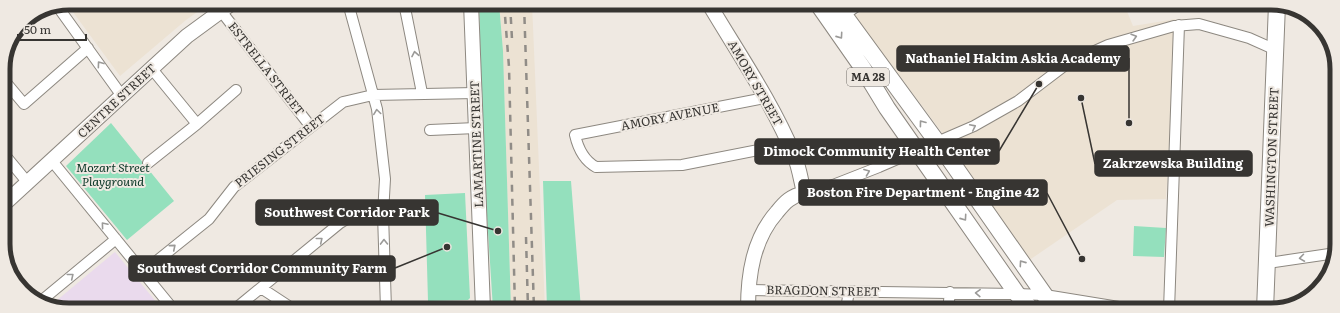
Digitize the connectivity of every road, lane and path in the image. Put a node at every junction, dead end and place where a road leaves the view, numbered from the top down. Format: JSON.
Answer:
{"nodes":[{"id":1,"x":350,"y":10,"type":"edge"},
{"id":2,"x":405,"y":10,"type":"edge"},
{"id":3,"x":471,"y":10,"type":"edge"},
{"id":4,"x":712,"y":10,"type":"edge"},
{"id":5,"x":822,"y":10,"type":"edge"},
{"id":6,"x":841,"y":10,"type":"edge"},
{"id":7,"x":1277,"y":10,"type":"edge"},
{"id":8,"x":61,"y":11,"type":"edge"},
{"id":9,"x":221,"y":11,"type":"joint"},
{"id":10,"x":1179,"y":25,"type":"junction"},
{"id":11,"x":88,"y":48,"type":"junction"},
{"id":12,"x":1276,"y":50,"type":"junction"},
{"id":13,"x":152,"y":69,"type":"junction"},
{"id":14,"x":10,"y":87,"type":"edge"},
{"id":15,"x":236,"y":90,"type":"dead end"},
{"id":16,"x":422,"y":93,"type":"junction"},
{"id":17,"x":475,"y":93,"type":"junction"},
{"id":18,"x":373,"y":95,"type":"junction"},
{"id":19,"x":122,"y":96,"type":"junction"},
{"id":20,"x":765,"y":98,"type":"junction"},
{"id":21,"x":197,"y":124,"type":"junction"},
{"id":22,"x":311,"y":127,"type":"junction"},
{"id":23,"x":476,"y":128,"type":"junction"},
{"id":24,"x":430,"y":130,"type":"dead end"},
{"id":25,"x":938,"y":143,"type":"junction"},
{"id":26,"x":789,"y":144,"type":"junction"},
{"id":27,"x":918,"y":152,"type":"junction"},
{"id":28,"x":10,"y":161,"type":"edge"},
{"id":29,"x":52,"y":161,"type":"junction"},
{"id":30,"x":148,"y":163,"type":"dead end"},
{"id":31,"x":28,"y":183,"type":"junction"},
{"id":32,"x":804,"y":193,"type":"junction"},
{"id":33,"x":10,"y":199,"type":"edge"},
{"id":34,"x":383,"y":214,"type":"junction"},
{"id":35,"x":116,"y":239,"type":"junction"},
{"id":36,"x":1329,"y":254,"type":"edge"},
{"id":37,"x":1268,"y":263,"type":"junction"},
{"id":38,"x":144,"y":272,"type":"junction"},
{"id":39,"x":261,"y":288,"type":"junction"},
{"id":40,"x":748,"y":290,"type":"junction"},
{"id":41,"x":849,"y":291,"type":"junction"},
{"id":42,"x":950,"y":292,"type":"junction"},
{"id":43,"x":1017,"y":294,"type":"junction"},
{"id":44,"x":1045,"y":295,"type":"junction"},
{"id":45,"x":45,"y":298,"type":"edge"},
{"id":46,"x":169,"y":303,"type":"edge"},
{"id":47,"x":242,"y":303,"type":"edge"},
{"id":48,"x":284,"y":303,"type":"edge"},
{"id":49,"x":386,"y":303,"type":"edge"},
{"id":50,"x":483,"y":303,"type":"edge"},
{"id":51,"x":748,"y":303,"type":"edge"},
{"id":52,"x":847,"y":303,"type":"edge"},
{"id":53,"x":949,"y":303,"type":"edge"},
{"id":54,"x":1025,"y":303,"type":"edge"},
{"id":55,"x":1050,"y":303,"type":"edge"},
{"id":56,"x":1094,"y":303,"type":"edge"},
{"id":57,"x":1169,"y":303,"type":"edge"},
{"id":58,"x":1265,"y":303,"type":"edge"}],
"edges":[{"from":1,"to":18,"type":"street"},
{"from":16,"to":2,"type":"street","one_way":true},
{"from":3,"to":17,"type":"street","name":"LAMARTINE STREET"},
{"from":4,"to":20,"type":"street","name":"AMORY STREET"},
{"from":5,"to":27,"type":"main road","number":"MA 28","one_way":true},
{"from":25,"to":6,"type":"main road","number":"MA 28","one_way":true},
{"from":7,"to":12,"type":"main road","name":"WASHINGTON STREET"},
{"from":8,"to":11,"type":"street"},
{"from":9,"to":13,"type":"street","name":"CENTRE STREET"},
{"from":9,"to":22,"type":"street","name":"ESTRELLA STREET"},
{"from":10,"to":12,"type":"street"},
{"from":25,"to":10,"type":"street","one_way":true},
{"from":10,"to":57,"type":"street"},
{"from":11,"to":14,"type":"street"},
{"from":19,"to":11,"type":"street","one_way":true},
{"from":12,"to":37,"type":"main road","name":"WASHINGTON STREET"},
{"from":13,"to":19,"type":"street","name":"CENTRE STREET"},
{"from":13,"to":21,"type":"street"},
{"from":15,"to":21,"type":"street"},
{"from":16,"to":17,"type":"street","name":"PRIESING STREET"},
{"from":16,"to":18,"type":"street","name":"PRIESING STREET"},
{"from":17,"to":23,"type":"street","name":"LAMARTINE STREET"},
{"from":18,"to":22,"type":"street","name":"PRIESING STREET"},
{"from":34,"to":18,"type":"street","one_way":true},
{"from":19,"to":29,"type":"street","name":"CENTRE STREET"},
{"from":20,"to":26,"type":"street","name":"AMORY STREET"},
{"from":20,"to":26,"type":"street","name":"AMORY AVENUE"},
{"from":21,"to":30,"type":"street"},
{"from":38,"to":22,"type":"street","name":"PRIESING STREET","one_way":true},
{"from":23,"to":24,"type":"street"},
{"from":23,"to":50,"type":"street","name":"LAMARTINE STREET"},
{"from":25,"to":27,"type":"street"},
{"from":44,"to":25,"type":"main road","number":"MA 28","one_way":true},
{"from":26,"to":32,"type":"street","name":"AMORY STREET"},
{"from":32,"to":27,"type":"street","one_way":true},
{"from":27,"to":43,"type":"main road","number":"MA 28","one_way":true},
{"from":28,"to":31,"type":"street"},
{"from":29,"to":31,"type":"street","name":"CENTRE STREET"},
{"from":35,"to":29,"type":"street","one_way":true},
{"from":31,"to":33,"type":"street","name":"CENTRE STREET"},
{"from":32,"to":40,"type":"street"},
{"from":39,"to":34,"type":"street","one_way":true},
{"from":49,"to":34,"type":"street","one_way":true},
{"from":35,"to":38,"type":"street"},
{"from":45,"to":35,"type":"street","one_way":true},
{"from":36,"to":37,"type":"street","one_way":true},
{"from":37,"to":58,"type":"main road","name":"WASHINGTON STREET"},
{"from":38,"to":46,"type":"street"},
{"from":39,"to":47,"type":"street"},
{"from":39,"to":48,"type":"street"},
{"from":40,"to":41,"type":"street","name":"BRAGDON STREET"},
{"from":40,"to":51,"type":"street"},
{"from":41,"to":42,"type":"street","name":"BRAGDON STREET"},
{"from":41,"to":52,"type":"street"},
{"from":43,"to":42,"type":"street","name":"BRAGDON STREET","one_way":true},
{"from":42,"to":53,"type":"street"},
{"from":43,"to":44,"type":"street","name":"BRAGDON STREET"},
{"from":43,"to":54,"type":"main road","number":"MA 28"},
{"from":44,"to":55,"type":"main road","number":"MA 28"},
{"from":44,"to":56,"type":"street","name":"BRAGDON STREET"}]}
